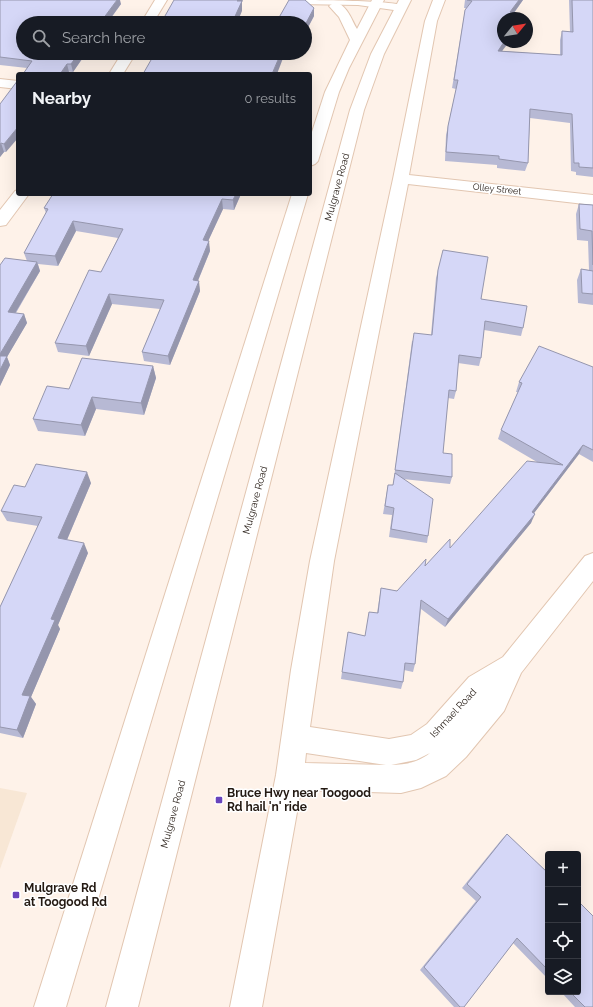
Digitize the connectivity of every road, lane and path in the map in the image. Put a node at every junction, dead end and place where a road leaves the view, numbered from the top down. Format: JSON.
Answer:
{"nodes":[{"id":1,"x":161,"y":0,"type":"edge"},
{"id":2,"x":303,"y":0,"type":"edge"},
{"id":3,"x":439,"y":0,"type":"edge"},
{"id":4,"x":375,"y":5,"type":"edge"},
{"id":5,"x":335,"y":6,"type":"junction"},
{"id":6,"x":401,"y":7,"type":"edge"},
{"id":7,"x":151,"y":16,"type":"edge"},
{"id":8,"x":356,"y":39,"type":"junction"},
{"id":9,"x":125,"y":60,"type":"edge"},
{"id":10,"x":117,"y":72,"type":"edge"},
{"id":11,"x":0,"y":83,"type":"edge"},
{"id":12,"x":16,"y":85,"type":"edge"},
{"id":13,"x":312,"y":155,"type":"edge"},
{"id":14,"x":401,"y":179,"type":"junction"},
{"id":15,"x":19,"y":196,"type":"edge"},
{"id":16,"x":299,"y":196,"type":"edge"},
{"id":17,"x":593,"y":200,"type":"edge"},
{"id":18,"x":0,"y":221,"type":"edge"},
{"id":19,"x":593,"y":563,"type":"edge"},
{"id":20,"x":512,"y":665,"type":"junction"},
{"id":21,"x":295,"y":738,"type":"junction"},
{"id":22,"x":290,"y":775,"type":"junction"},
{"id":23,"x":50,"y":1007,"type":"edge"},
{"id":24,"x":122,"y":1007,"type":"edge"},
{"id":25,"x":246,"y":1007,"type":"edge"}],
"edges":[{"from":1,"to":7,"type":"main road"},
{"from":2,"to":4,"type":"main road"},
{"from":2,"to":5,"type":"main road"},
{"from":3,"to":14,"type":"main road"},
{"from":4,"to":5,"type":"main road"},
{"from":4,"to":6,"type":"main road"},
{"from":4,"to":8,"type":"main road"},
{"from":5,"to":8,"type":"main road"},
{"from":6,"to":24,"type":"main road","name":"Mulgrave Road"},
{"from":8,"to":13,"type":"main road"},
{"from":9,"to":10,"type":"main road"},
{"from":11,"to":12,"type":"main road"},
{"from":14,"to":17,"type":"main road","name":"Olley Street"},
{"from":14,"to":21,"type":"main road"},
{"from":15,"to":18,"type":"main road"},
{"from":16,"to":23,"type":"main road"},
{"from":19,"to":20,"type":"main road","name":"Ishmael Road"},
{"from":20,"to":21,"type":"main road","name":"Ishmael Road"},
{"from":20,"to":22,"type":"main road","name":"Ishmael Road"},
{"from":21,"to":22,"type":"main road"},
{"from":22,"to":25,"type":"main road"}]}
